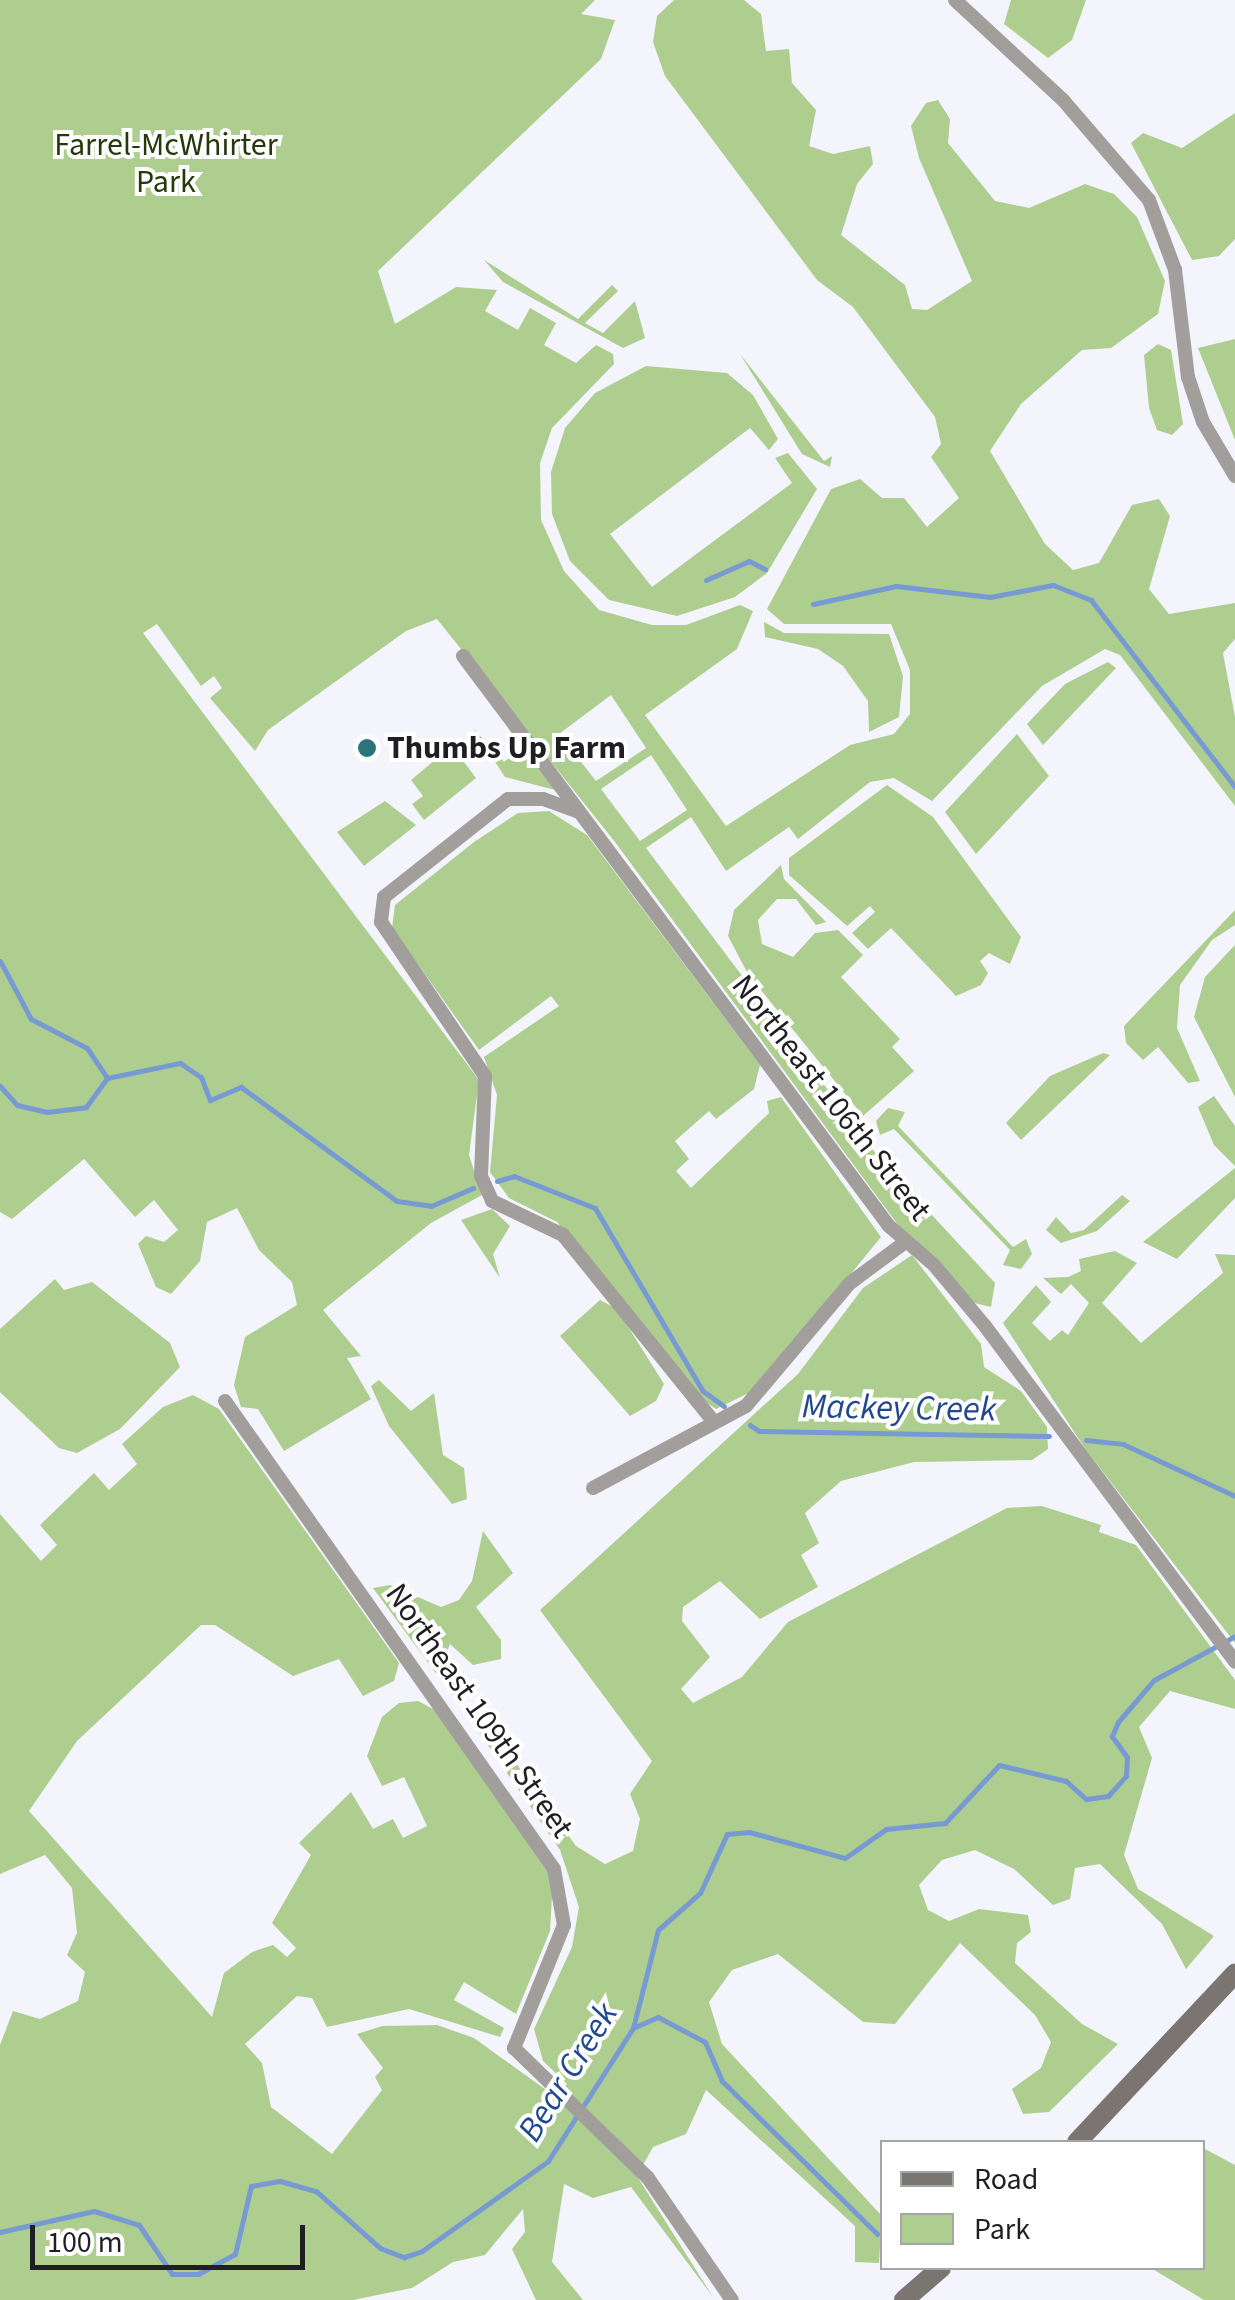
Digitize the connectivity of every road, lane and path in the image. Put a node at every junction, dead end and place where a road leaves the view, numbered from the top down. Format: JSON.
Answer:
{"nodes":[{"id":1,"x":955,"y":0,"type":"edge"},
{"id":2,"x":1235,"y":476,"type":"edge"},
{"id":3,"x":464,"y":656,"type":"dead end"},
{"id":4,"x":580,"y":812,"type":"junction"},
{"id":5,"x":904,"y":1243,"type":"junction"},
{"id":6,"x":225,"y":1401,"type":"dead end"},
{"id":7,"x":713,"y":1420,"type":"junction"},
{"id":8,"x":592,"y":1488,"type":"dead end"},
{"id":9,"x":1230,"y":1656,"type":"edge"},
{"id":10,"x":1235,"y":1974,"type":"edge"},
{"id":11,"x":1079,"y":2140,"type":"edge"},
{"id":12,"x":939,"y":2270,"type":"edge"},
{"id":13,"x":732,"y":2300,"type":"edge"},
{"id":14,"x":904,"y":2300,"type":"edge"}],
"edges":[{"from":1,"to":2,"type":"street"},
{"from":3,"to":4,"type":"street","name":"Northeast 106th Street"},
{"from":4,"to":5,"type":"street","name":"Northeast 106th Street"},
{"from":4,"to":7,"type":"street"},
{"from":5,"to":7,"type":"street"},
{"from":5,"to":9,"type":"street","name":"Northeast 106th Street"},
{"from":6,"to":13,"type":"street","name":"Northeast 109th Street"},
{"from":7,"to":8,"type":"street"},
{"from":10,"to":11,"type":"main road"},
{"from":12,"to":14,"type":"main road"}]}
